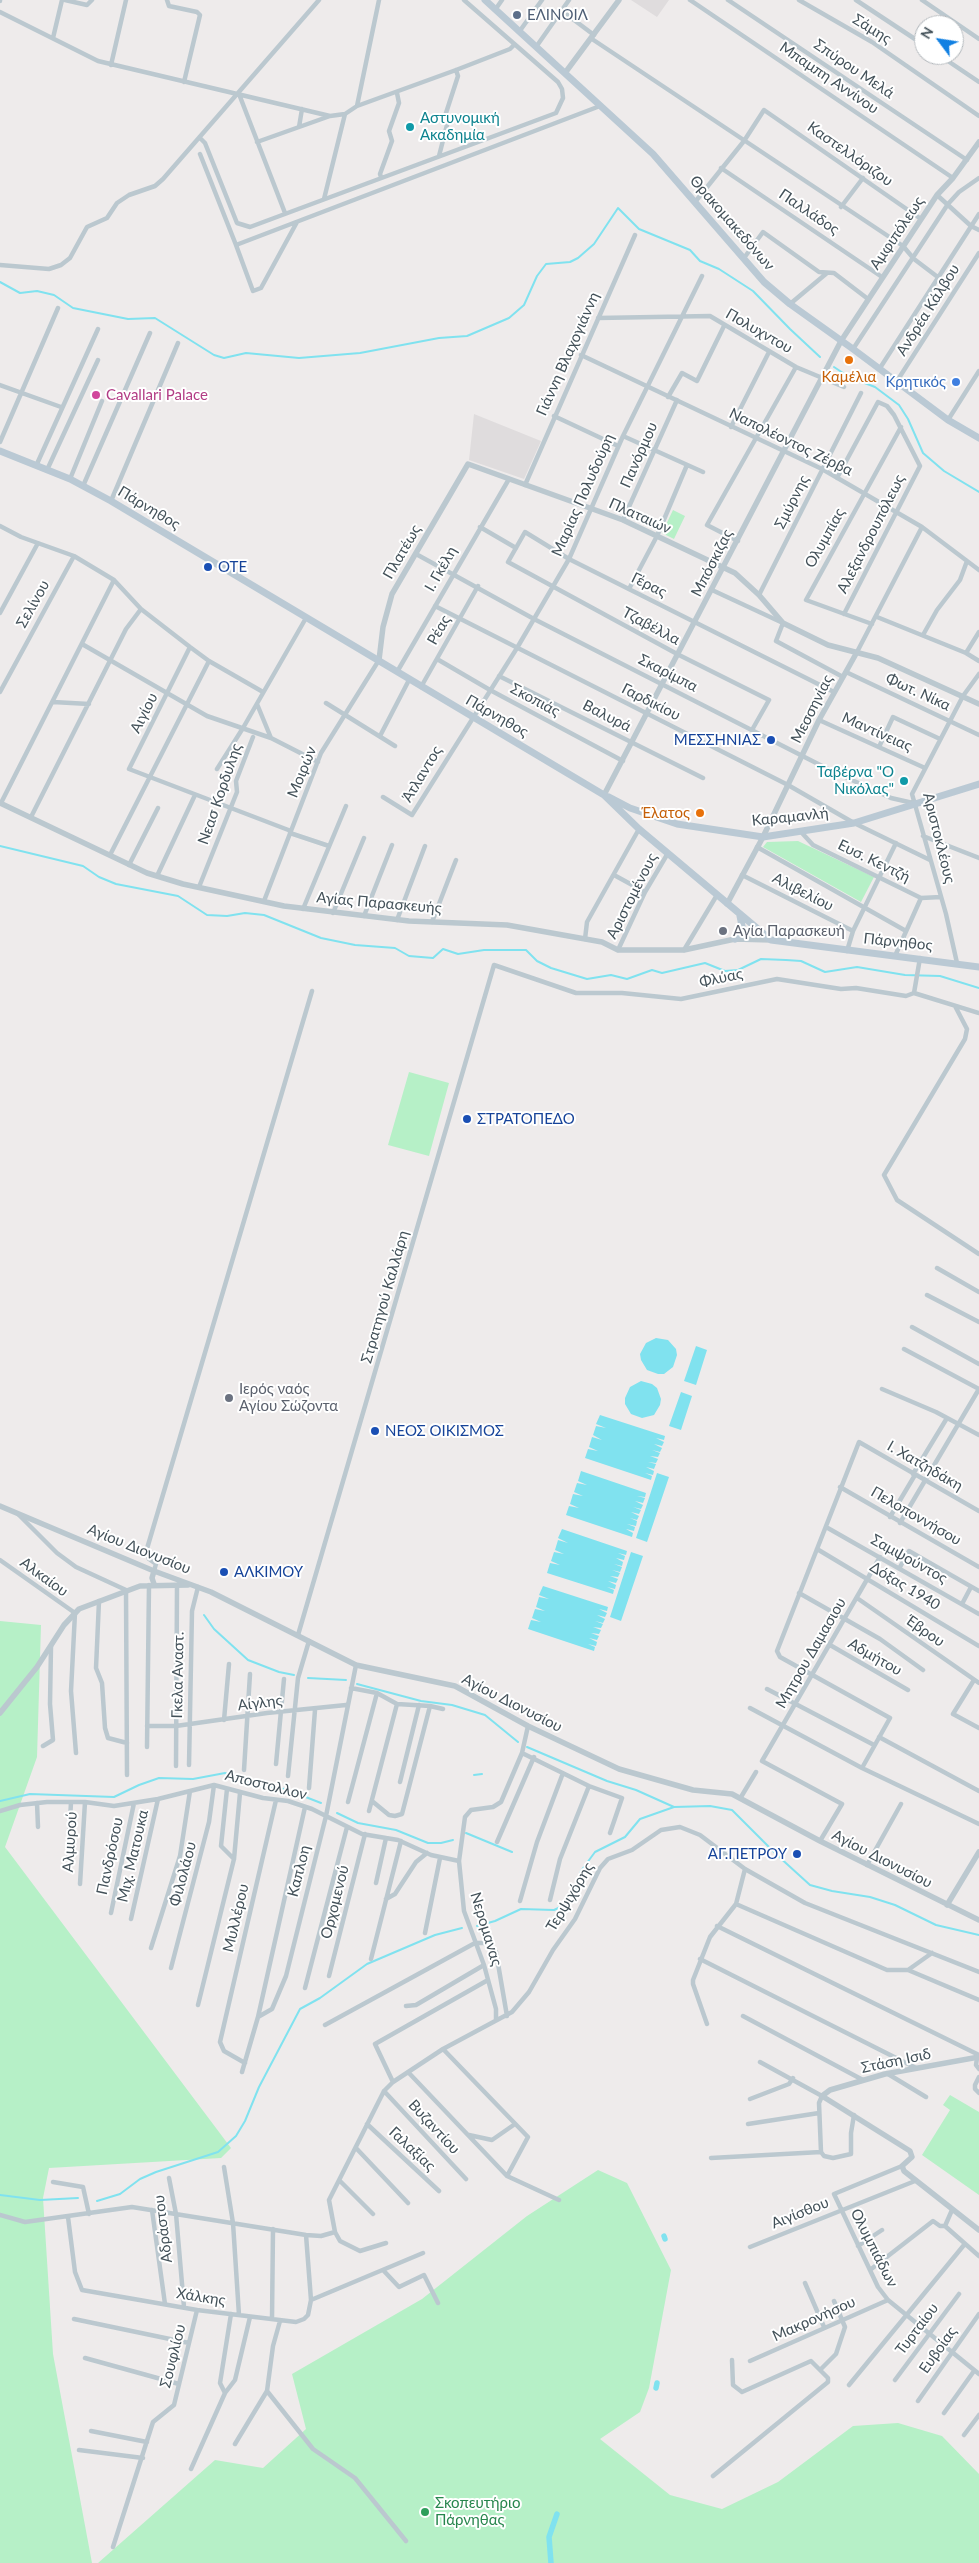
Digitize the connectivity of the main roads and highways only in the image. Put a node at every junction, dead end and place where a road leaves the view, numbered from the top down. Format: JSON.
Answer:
{"nodes":[{"id":1,"x":486,"y":1,"type":"edge"},
{"id":2,"x":979,"y":438,"type":"edge"},
{"id":3,"x":0,"y":451,"type":"edge"},
{"id":4,"x":977,"y":786,"type":"edge"},
{"id":5,"x":604,"y":795,"type":"junction"},
{"id":6,"x":740,"y":915,"type":"junction"},
{"id":7,"x":734,"y":939,"type":"road end"},
{"id":8,"x":979,"y":967,"type":"edge"}],
"edges":[{"from":1,"to":2,"type":"main road","name":"Θρακομακεδόνων"},
{"from":3,"to":5,"type":"main road","name":"Πάρνηθος"},
{"from":4,"to":5,"type":"main road","name":"Καραμανλή"},
{"from":5,"to":6,"type":"main road","name":"Πάρνηθος"},
{"from":6,"to":7,"type":"main road"},
{"from":6,"to":8,"type":"main road","name":"Πάρνηθος"}]}
